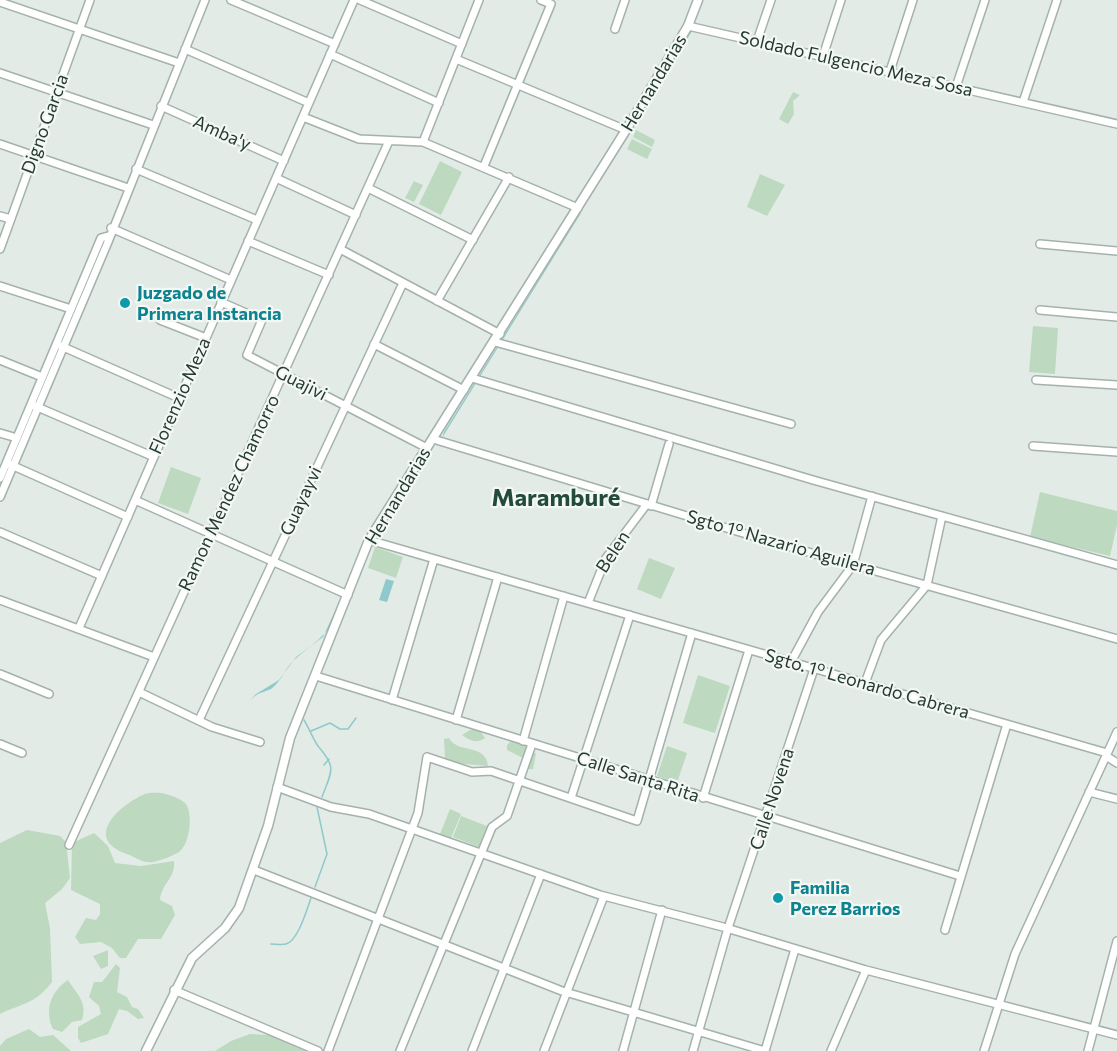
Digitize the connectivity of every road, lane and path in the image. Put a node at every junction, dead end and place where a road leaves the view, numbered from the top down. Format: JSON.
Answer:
{"nodes":[{"id":1,"x":90,"y":0,"type":"edge"},
{"id":2,"x":204,"y":0,"type":"edge"},
{"id":3,"x":231,"y":0,"type":"edge"},
{"id":4,"x":354,"y":0,"type":"edge"},
{"id":5,"x":360,"y":0,"type":"edge"},
{"id":6,"x":479,"y":0,"type":"edge"},
{"id":7,"x":626,"y":0,"type":"edge"},
{"id":8,"x":698,"y":0,"type":"edge"},
{"id":9,"x":771,"y":0,"type":"edge"},
{"id":10,"x":842,"y":0,"type":"edge"},
{"id":11,"x":913,"y":0,"type":"edge"},
{"id":12,"x":985,"y":0,"type":"edge"},
{"id":13,"x":1057,"y":0,"type":"edge"},
{"id":14,"x":546,"y":1,"type":"edge"},
{"id":15,"x":0,"y":2,"type":"edge"},
{"id":16,"x":688,"y":26,"type":"junction"},
{"id":17,"x":79,"y":29,"type":"junction"},
{"id":18,"x":615,"y":29,"type":"dead end"},
{"id":19,"x":757,"y":41,"type":"junction"},
{"id":20,"x":335,"y":44,"type":"junction"},
{"id":21,"x":462,"y":44,"type":"junction"},
{"id":22,"x":185,"y":49,"type":"junction"},
{"id":23,"x":330,"y":54,"type":"junction"},
{"id":24,"x":823,"y":56,"type":"junction"},
{"id":25,"x":456,"y":59,"type":"junction"},
{"id":26,"x":179,"y":63,"type":"junction"},
{"id":27,"x":890,"y":71,"type":"junction"},
{"id":28,"x":0,"y":73,"type":"edge"},
{"id":29,"x":517,"y":86,"type":"junction"},
{"id":30,"x":956,"y":87,"type":"junction"},
{"id":31,"x":56,"y":93,"type":"junction"},
{"id":32,"x":309,"y":102,"type":"junction"},
{"id":33,"x":1023,"y":102,"type":"junction"},
{"id":34,"x":439,"y":104,"type":"junction"},
{"id":35,"x":161,"y":106,"type":"junction"},
{"id":36,"x":303,"y":117,"type":"junction"},
{"id":37,"x":1117,"y":124,"type":"edge"},
{"id":38,"x":153,"y":125,"type":"junction"},
{"id":39,"x":626,"y":130,"type":"junction"},
{"id":40,"x":389,"y":141,"type":"junction"},
{"id":41,"x":423,"y":142,"type":"junction"},
{"id":42,"x":0,"y":144,"type":"edge"},
{"id":43,"x":33,"y":156,"type":"junction"},
{"id":44,"x":284,"y":161,"type":"junction"},
{"id":45,"x":484,"y":166,"type":"junction"},
{"id":46,"x":136,"y":169,"type":"junction"},
{"id":47,"x":509,"y":177,"type":"junction"},
{"id":48,"x":276,"y":178,"type":"junction"},
{"id":49,"x":128,"y":188,"type":"junction"},
{"id":50,"x":368,"y":188,"type":"junction"},
{"id":51,"x":578,"y":208,"type":"junction"},
{"id":52,"x":356,"y":215,"type":"junction"},
{"id":53,"x":0,"y":216,"type":"edge"},
{"id":54,"x":10,"y":219,"type":"junction"},
{"id":55,"x":257,"y":220,"type":"junction"},
{"id":56,"x":111,"y":228,"type":"junction"},
{"id":57,"x":108,"y":236,"type":"junction"},
{"id":58,"x":473,"y":240,"type":"junction"},
{"id":59,"x":248,"y":241,"type":"junction"},
{"id":60,"x":1040,"y":244,"type":"dead end"},
{"id":61,"x":0,"y":249,"type":"edge"},
{"id":62,"x":340,"y":249,"type":"junction"},
{"id":63,"x":1117,"y":251,"type":"edge"},
{"id":64,"x":329,"y":275,"type":"junction"},
{"id":65,"x":231,"y":280,"type":"junction"},
{"id":66,"x":403,"y":283,"type":"junction"},
{"id":67,"x":0,"y":286,"type":"edge"},
{"id":68,"x":438,"y":301,"type":"junction"},
{"id":69,"x":221,"y":302,"type":"junction"},
{"id":70,"x":71,"y":309,"type":"junction"},
{"id":71,"x":1040,"y":309,"type":"dead end"},
{"id":72,"x":1117,"y":316,"type":"edge"},
{"id":73,"x":160,"y":320,"type":"dead end"},
{"id":74,"x":206,"y":338,"type":"junction"},
{"id":75,"x":498,"y":338,"type":"junction"},
{"id":76,"x":374,"y":344,"type":"junction"},
{"id":77,"x":60,"y":345,"type":"junction"},
{"id":78,"x":0,"y":360,"type":"edge"},
{"id":79,"x":284,"y":374,"type":"junction"},
{"id":80,"x":42,"y":377,"type":"junction"},
{"id":81,"x":472,"y":378,"type":"junction"},
{"id":82,"x":1036,"y":380,"type":"dead end"},
{"id":83,"x":1117,"y":385,"type":"edge"},
{"id":84,"x":464,"y":390,"type":"junction"},
{"id":85,"x":179,"y":398,"type":"junction"},
{"id":86,"x":34,"y":406,"type":"junction"},
{"id":87,"x":345,"y":406,"type":"junction"},
{"id":88,"x":791,"y":424,"type":"dead end"},
{"id":89,"x":0,"y":433,"type":"edge"},
{"id":90,"x":17,"y":438,"type":"junction"},
{"id":91,"x":433,"y":439,"type":"junction"},
{"id":92,"x":669,"y":444,"type":"dead end"},
{"id":93,"x":1033,"y":446,"type":"dead end"},
{"id":94,"x":427,"y":448,"type":"junction"},
{"id":95,"x":1117,"y":452,"type":"edge"},
{"id":96,"x":154,"y":457,"type":"junction"},
{"id":97,"x":10,"y":464,"type":"junction"},
{"id":98,"x":0,"y":478,"type":"edge"},
{"id":99,"x":872,"y":496,"type":"junction"},
{"id":100,"x":0,"y":497,"type":"edge"},
{"id":101,"x":135,"y":500,"type":"junction"},
{"id":102,"x":649,"y":505,"type":"junction"},
{"id":103,"x":128,"y":516,"type":"junction"},
{"id":104,"x":942,"y":516,"type":"junction"},
{"id":105,"x":0,"y":532,"type":"edge"},
{"id":106,"x":211,"y":534,"type":"junction"},
{"id":107,"x":369,"y":540,"type":"junction"},
{"id":108,"x":434,"y":559,"type":"junction"},
{"id":109,"x":272,"y":562,"type":"junction"},
{"id":110,"x":853,"y":565,"type":"junction"},
{"id":111,"x":1117,"y":565,"type":"edge"},
{"id":112,"x":102,"y":576,"type":"junction"},
{"id":113,"x":498,"y":577,"type":"junction"},
{"id":114,"x":927,"y":585,"type":"junction"},
{"id":115,"x":348,"y":595,"type":"junction"},
{"id":116,"x":564,"y":596,"type":"junction"},
{"id":117,"x":0,"y":600,"type":"edge"},
{"id":118,"x":588,"y":603,"type":"junction"},
{"id":119,"x":628,"y":615,"type":"junction"},
{"id":120,"x":79,"y":628,"type":"junction"},
{"id":121,"x":692,"y":633,"type":"junction"},
{"id":122,"x":1117,"y":639,"type":"edge"},
{"id":123,"x":749,"y":650,"type":"junction"},
{"id":124,"x":154,"y":657,"type":"junction"},
{"id":125,"x":791,"y":662,"type":"junction"},
{"id":126,"x":814,"y":669,"type":"junction"},
{"id":127,"x":0,"y":674,"type":"edge"},
{"id":128,"x":316,"y":676,"type":"junction"},
{"id":129,"x":865,"y":683,"type":"junction"},
{"id":130,"x":139,"y":692,"type":"junction"},
{"id":131,"x":49,"y":694,"type":"dead end"},
{"id":132,"x":392,"y":700,"type":"junction"},
{"id":133,"x":199,"y":720,"type":"junction"},
{"id":134,"x":456,"y":720,"type":"junction"},
{"id":135,"x":1007,"y":724,"type":"junction"},
{"id":136,"x":1117,"y":732,"type":"edge"},
{"id":137,"x":523,"y":741,"type":"junction"},
{"id":138,"x":260,"y":742,"type":"dead end"},
{"id":139,"x":0,"y":744,"type":"edge"},
{"id":140,"x":532,"y":744,"type":"junction"},
{"id":141,"x":22,"y":753,"type":"dead end"},
{"id":142,"x":1107,"y":754,"type":"junction"},
{"id":143,"x":583,"y":759,"type":"junction"},
{"id":144,"x":1117,"y":763,"type":"edge"},
{"id":145,"x":649,"y":780,"type":"junction"},
{"id":146,"x":519,"y":781,"type":"junction"},
{"id":147,"x":278,"y":787,"type":"junction"},
{"id":148,"x":1089,"y":792,"type":"junction"},
{"id":149,"x":571,"y":798,"type":"junction"},
{"id":150,"x":703,"y":798,"type":"junction"},
{"id":151,"x":1117,"y":799,"type":"edge"},
{"id":152,"x":767,"y":817,"type":"junction"},
{"id":153,"x":413,"y":829,"type":"junction"},
{"id":154,"x":69,"y":845,"type":"dead end"},
{"id":155,"x":481,"y":853,"type":"junction"},
{"id":156,"x":254,"y":870,"type":"junction"},
{"id":157,"x":541,"y":874,"type":"junction"},
{"id":158,"x":960,"y":876,"type":"junction"},
{"id":159,"x":604,"y":896,"type":"junction"},
{"id":160,"x":662,"y":910,"type":"junction"},
{"id":161,"x":379,"y":919,"type":"junction"},
{"id":162,"x":728,"y":928,"type":"junction"},
{"id":163,"x":945,"y":930,"type":"dead end"},
{"id":164,"x":1117,"y":941,"type":"edge"},
{"id":165,"x":444,"y":944,"type":"junction"},
{"id":166,"x":795,"y":949,"type":"junction"},
{"id":167,"x":504,"y":968,"type":"junction"},
{"id":168,"x":866,"y":970,"type":"junction"},
{"id":169,"x":174,"y":990,"type":"junction"},
{"id":170,"x":567,"y":992,"type":"junction"},
{"id":171,"x":998,"y":1002,"type":"junction"},
{"id":172,"x":634,"y":1012,"type":"junction"},
{"id":173,"x":1094,"y":1028,"type":"junction"},
{"id":174,"x":699,"y":1031,"type":"junction"},
{"id":175,"x":1117,"y":1035,"type":"edge"},
{"id":176,"x":146,"y":1051,"type":"edge"},
{"id":177,"x":318,"y":1051,"type":"edge"},
{"id":178,"x":328,"y":1051,"type":"edge"},
{"id":179,"x":400,"y":1051,"type":"edge"},
{"id":180,"x":472,"y":1051,"type":"edge"},
{"id":181,"x":544,"y":1051,"type":"edge"},
{"id":182,"x":623,"y":1051,"type":"edge"},
{"id":183,"x":693,"y":1051,"type":"edge"},
{"id":184,"x":765,"y":1051,"type":"edge"},
{"id":185,"x":831,"y":1051,"type":"edge"},
{"id":186,"x":984,"y":1051,"type":"edge"},
{"id":187,"x":1088,"y":1051,"type":"edge"}],
"edges":[{"from":1,"to":17,"type":"street","name":"Digno Garcia"},
{"from":2,"to":22,"type":"street"},
{"from":3,"to":20,"type":"street"},
{"from":4,"to":20,"type":"street","name":"Florenzio Meza"},
{"from":5,"to":21,"type":"street"},
{"from":6,"to":21,"type":"street"},
{"from":7,"to":18,"type":"street"},
{"from":8,"to":16,"type":"street","name":"Hernandarias"},
{"from":9,"to":19,"type":"street"},
{"from":10,"to":24,"type":"street"},
{"from":11,"to":27,"type":"street"},
{"from":12,"to":30,"type":"street"},
{"from":13,"to":33,"type":"street"},
{"from":14,"to":29,"type":"street"},
{"from":15,"to":17,"type":"street"},
{"from":16,"to":19,"type":"street","name":"Soldado Fulgencio Meza Sosa"},
{"from":16,"to":39,"type":"street","name":"Hernandarias"},
{"from":17,"to":26,"type":"street"},
{"from":17,"to":31,"type":"street","name":"Digno Garcia"},
{"from":19,"to":24,"type":"street","name":"Soldado Fulgencio Meza Sosa"},
{"from":20,"to":23,"type":"street","name":"Florenzio Meza"},
{"from":21,"to":25,"type":"street"},
{"from":22,"to":26,"type":"street"},
{"from":22,"to":32,"type":"street"},
{"from":23,"to":32,"type":"street","name":"Florenzio Meza"},
{"from":23,"to":34,"type":"street"},
{"from":24,"to":27,"type":"street","name":"Soldado Fulgencio Meza Sosa"},
{"from":25,"to":29,"type":"street"},
{"from":25,"to":34,"type":"street"},
{"from":26,"to":35,"type":"street"},
{"from":27,"to":30,"type":"street","name":"Soldado Fulgencio Meza Sosa"},
{"from":28,"to":31,"type":"street"},
{"from":29,"to":39,"type":"street"},
{"from":29,"to":45,"type":"street"},
{"from":30,"to":33,"type":"street","name":"Soldado Fulgencio Meza Sosa"},
{"from":31,"to":38,"type":"street"},
{"from":31,"to":43,"type":"street","name":"Digno Garcia"},
{"from":32,"to":36,"type":"street","name":"Florenzio Meza"},
{"from":33,"to":37,"type":"street","name":"Soldado Fulgencio Meza Sosa"},
{"from":34,"to":41,"type":"street"},
{"from":35,"to":38,"type":"street"},
{"from":35,"to":44,"type":"street","name":"Amba'y"},
{"from":36,"to":40,"type":"street"},
{"from":36,"to":44,"type":"street","name":"Florenzio Meza"},
{"from":38,"to":46,"type":"street"},
{"from":39,"to":51,"type":"street","name":"Hernandarias"},
{"from":40,"to":41,"type":"street"},
{"from":40,"to":50,"type":"street","name":"Ramon Mendez Chamorro"},
{"from":41,"to":45,"type":"street"},
{"from":42,"to":43,"type":"street"},
{"from":43,"to":49,"type":"street"},
{"from":43,"to":54,"type":"street","name":"Digno Garcia"},
{"from":44,"to":48,"type":"street","name":"Florenzio Meza"},
{"from":45,"to":47,"type":"street"},
{"from":46,"to":49,"type":"street"},
{"from":46,"to":55,"type":"street"},
{"from":47,"to":51,"type":"street"},
{"from":47,"to":58,"type":"street"},
{"from":48,"to":52,"type":"street"},
{"from":48,"to":55,"type":"street","name":"Florenzio Meza"},
{"from":49,"to":56,"type":"street"},
{"from":50,"to":52,"type":"street","name":"Ramon Mendez Chamorro"},
{"from":50,"to":58,"type":"street"},
{"from":51,"to":75,"type":"street","name":"Hernandarias"},
{"from":52,"to":62,"type":"street","name":"Ramon Mendez Chamorro"},
{"from":53,"to":54,"type":"street"},
{"from":54,"to":61,"type":"street","name":"Digno Garcia"},
{"from":55,"to":59,"type":"street","name":"Florenzio Meza"},
{"from":56,"to":57,"type":"street"},
{"from":56,"to":65,"type":"street"},
{"from":57,"to":70,"type":"street"},
{"from":57,"to":77,"type":"street"},
{"from":58,"to":68,"type":"street"},
{"from":59,"to":64,"type":"street"},
{"from":59,"to":65,"type":"street","name":"Florenzio Meza"},
{"from":60,"to":63,"type":"street"},
{"from":62,"to":64,"type":"street","name":"Ramon Mendez Chamorro"},
{"from":62,"to":66,"type":"street"},
{"from":64,"to":79,"type":"street","name":"Ramon Mendez Chamorro"},
{"from":65,"to":69,"type":"street","name":"Florenzio Meza"},
{"from":66,"to":68,"type":"street"},
{"from":66,"to":76,"type":"street","name":"Guayayvi"},
{"from":67,"to":70,"type":"street"},
{"from":68,"to":75,"type":"street"},
{"from":69,"to":74,"type":"street","name":"Florenzio Meza"},
{"from":69,"to":79,"type":"street","name":"Guajivi"},
{"from":70,"to":77,"type":"street"},
{"from":71,"to":72,"type":"street"},
{"from":73,"to":74,"type":"street"},
{"from":74,"to":85,"type":"street","name":"Florenzio Meza"},
{"from":75,"to":81,"type":"street","name":"Hernandarias"},
{"from":75,"to":88,"type":"street"},
{"from":76,"to":84,"type":"street"},
{"from":76,"to":87,"type":"street","name":"Guayayvi"},
{"from":77,"to":80,"type":"street"},
{"from":77,"to":85,"type":"street"},
{"from":77,"to":86,"type":"street"},
{"from":78,"to":80,"type":"street"},
{"from":79,"to":87,"type":"street","name":"Guajivi"},
{"from":79,"to":106,"type":"street","name":"Ramon Mendez Chamorro"},
{"from":80,"to":86,"type":"street"},
{"from":81,"to":84,"type":"street","name":"Hernandarias"},
{"from":81,"to":99,"type":"street"},
{"from":82,"to":83,"type":"street"},
{"from":84,"to":91,"type":"street","name":"Hernandarias"},
{"from":85,"to":96,"type":"street","name":"Florenzio Meza"},
{"from":86,"to":90,"type":"street"},
{"from":86,"to":96,"type":"street"},
{"from":86,"to":97,"type":"street"},
{"from":87,"to":94,"type":"street","name":"Guajivi"},
{"from":87,"to":109,"type":"street","name":"Guayayvi"},
{"from":89,"to":90,"type":"street"},
{"from":90,"to":97,"type":"street"},
{"from":91,"to":94,"type":"street","name":"Hernandarias"},
{"from":91,"to":102,"type":"street","name":"Sgto 1º Nazario Aguilera"},
{"from":92,"to":102,"type":"street"},
{"from":93,"to":95,"type":"street"},
{"from":94,"to":107,"type":"street","name":"Hernandarias"},
{"from":96,"to":101,"type":"street","name":"Florenzio Meza"},
{"from":97,"to":98,"type":"street"},
{"from":97,"to":100,"type":"street"},
{"from":97,"to":103,"type":"street"},
{"from":99,"to":104,"type":"street"},
{"from":99,"to":110,"type":"street"},
{"from":101,"to":103,"type":"street","name":"Florenzio Meza"},
{"from":101,"to":106,"type":"street"},
{"from":102,"to":110,"type":"street","name":"Sgto 1º Nazario Aguilera"},
{"from":102,"to":118,"type":"street","name":"Belen"},
{"from":103,"to":112,"type":"street","name":"Florenzio Meza"},
{"from":104,"to":111,"type":"street"},
{"from":104,"to":114,"type":"street"},
{"from":105,"to":112,"type":"street"},
{"from":106,"to":109,"type":"street"},
{"from":106,"to":124,"type":"street","name":"Ramon Mendez Chamorro"},
{"from":107,"to":108,"type":"street","name":"Sgto. 1º Leonardo Cabrera"},
{"from":107,"to":115,"type":"street","name":"Hernandarias"},
{"from":108,"to":113,"type":"street","name":"Sgto. 1º Leonardo Cabrera"},
{"from":108,"to":132,"type":"street"},
{"from":109,"to":115,"type":"street"},
{"from":109,"to":133,"type":"street","name":"Guayayvi"},
{"from":110,"to":114,"type":"street","name":"Sgto 1º Nazario Aguilera"},
{"from":110,"to":125,"type":"street"},
{"from":112,"to":120,"type":"street","name":"Florenzio Meza"},
{"from":113,"to":116,"type":"street","name":"Sgto. 1º Leonardo Cabrera"},
{"from":113,"to":134,"type":"street"},
{"from":114,"to":122,"type":"street","name":"Sgto 1º Nazario Aguilera"},
{"from":114,"to":129,"type":"street"},
{"from":115,"to":128,"type":"street","name":"Hernandarias"},
{"from":116,"to":118,"type":"street","name":"Sgto. 1º Leonardo Cabrera"},
{"from":116,"to":137,"type":"street"},
{"from":117,"to":120,"type":"street"},
{"from":118,"to":119,"type":"street","name":"Sgto. 1º Leonardo Cabrera"},
{"from":119,"to":121,"type":"street","name":"Sgto. 1º Leonardo Cabrera"},
{"from":119,"to":143,"type":"street"},
{"from":120,"to":124,"type":"street"},
{"from":121,"to":123,"type":"street","name":"Sgto. 1º Leonardo Cabrera"},
{"from":121,"to":145,"type":"street"},
{"from":123,"to":125,"type":"street","name":"Sgto. 1º Leonardo Cabrera"},
{"from":123,"to":150,"type":"street"},
{"from":124,"to":130,"type":"street","name":"Ramon Mendez Chamorro"},
{"from":125,"to":126,"type":"street","name":"Sgto. 1º Leonardo Cabrera"},
{"from":126,"to":129,"type":"street","name":"Sgto. 1º Leonardo Cabrera"},
{"from":126,"to":152,"type":"street","name":"Calle Novena"},
{"from":127,"to":131,"type":"street"},
{"from":128,"to":132,"type":"street","name":"Calle Santa Rita"},
{"from":128,"to":147,"type":"street","name":"Hernandarias"},
{"from":129,"to":135,"type":"street","name":"Sgto. 1º Leonardo Cabrera"},
{"from":130,"to":133,"type":"street"},
{"from":130,"to":154,"type":"street","name":"Ramon Mendez Chamorro"},
{"from":132,"to":134,"type":"street","name":"Calle Santa Rita"},
{"from":133,"to":138,"type":"street"},
{"from":134,"to":137,"type":"street","name":"Calle Santa Rita"},
{"from":135,"to":142,"type":"street","name":"Sgto. 1º Leonardo Cabrera"},
{"from":135,"to":158,"type":"street"},
{"from":136,"to":142,"type":"street"},
{"from":137,"to":140,"type":"street","name":"Calle Santa Rita"},
{"from":139,"to":141,"type":"street"},
{"from":140,"to":143,"type":"street","name":"Calle Santa Rita"},
{"from":140,"to":146,"type":"street"},
{"from":142,"to":144,"type":"street","name":"Sgto. 1º Leonardo Cabrera"},
{"from":142,"to":148,"type":"street"},
{"from":143,"to":145,"type":"street","name":"Calle Santa Rita"},
{"from":143,"to":149,"type":"street"},
{"from":145,"to":149,"type":"street"},
{"from":145,"to":150,"type":"street","name":"Calle Santa Rita"},
{"from":146,"to":149,"type":"street"},
{"from":146,"to":153,"type":"street"},
{"from":146,"to":155,"type":"street"},
{"from":147,"to":153,"type":"street"},
{"from":147,"to":156,"type":"street","name":"Hernandarias"},
{"from":148,"to":151,"type":"street"},
{"from":148,"to":171,"type":"street"},
{"from":150,"to":152,"type":"street","name":"Calle Santa Rita"},
{"from":152,"to":158,"type":"street","name":"Calle Santa Rita"},
{"from":152,"to":162,"type":"street","name":"Calle Novena"},
{"from":153,"to":155,"type":"street"},
{"from":153,"to":161,"type":"street"},
{"from":155,"to":157,"type":"street"},
{"from":155,"to":165,"type":"street"},
{"from":156,"to":161,"type":"street"},
{"from":156,"to":169,"type":"street","name":"Hernandarias"},
{"from":157,"to":159,"type":"street"},
{"from":157,"to":167,"type":"street"},
{"from":158,"to":163,"type":"street"},
{"from":159,"to":160,"type":"street"},
{"from":159,"to":170,"type":"street"},
{"from":160,"to":162,"type":"street"},
{"from":160,"to":172,"type":"street"},
{"from":161,"to":165,"type":"street"},
{"from":161,"to":178,"type":"street"},
{"from":162,"to":166,"type":"street"},
{"from":162,"to":174,"type":"street","name":"Calle Novena"},
{"from":164,"to":173,"type":"street"},
{"from":165,"to":167,"type":"street"},
{"from":165,"to":179,"type":"street"},
{"from":166,"to":168,"type":"street"},
{"from":166,"to":184,"type":"street"},
{"from":167,"to":170,"type":"street"},
{"from":167,"to":180,"type":"street"},
{"from":168,"to":171,"type":"street"},
{"from":168,"to":185,"type":"street"},
{"from":169,"to":176,"type":"street","name":"Hernandarias"},
{"from":169,"to":177,"type":"street"},
{"from":170,"to":172,"type":"street"},
{"from":170,"to":181,"type":"street"},
{"from":171,"to":173,"type":"street"},
{"from":171,"to":186,"type":"street"},
{"from":172,"to":174,"type":"street"},
{"from":172,"to":182,"type":"street"},
{"from":173,"to":175,"type":"street"},
{"from":173,"to":187,"type":"street"},
{"from":174,"to":183,"type":"street","name":"Calle Novena"},
{"from":174,"to":184,"type":"street"}]}
